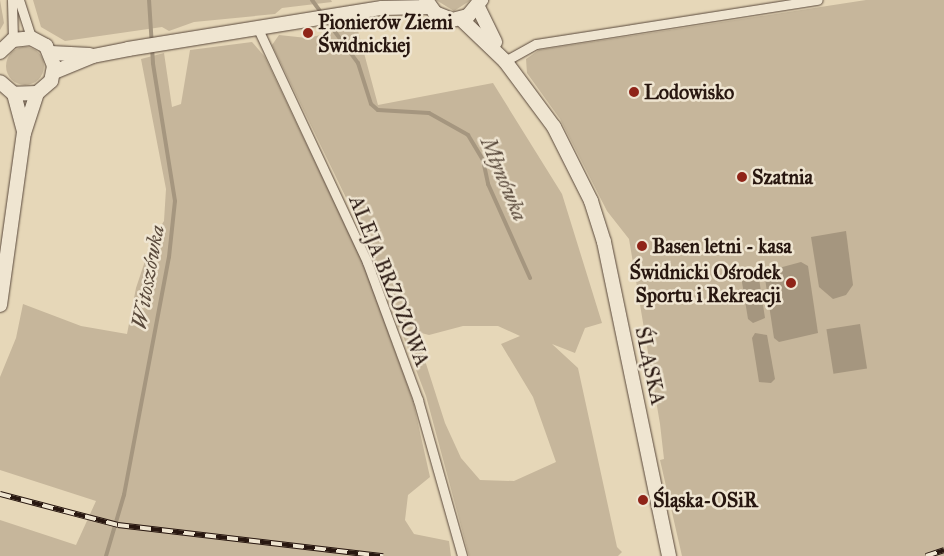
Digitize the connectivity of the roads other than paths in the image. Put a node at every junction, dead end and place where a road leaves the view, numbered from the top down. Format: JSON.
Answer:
{"nodes":[{"id":1,"x":12,"y":0,"type":"edge"},
{"id":2,"x":19,"y":0,"type":"edge"},
{"id":3,"x":399,"y":0,"type":"edge"},
{"id":4,"x":818,"y":0,"type":"edge"},
{"id":5,"x":428,"y":3,"type":"edge"},
{"id":6,"x":480,"y":3,"type":"edge"},
{"id":7,"x":382,"y":8,"type":"junction"},
{"id":8,"x":461,"y":19,"type":"junction"},
{"id":9,"x":258,"y":29,"type":"junction"},
{"id":10,"x":31,"y":38,"type":"junction"},
{"id":11,"x":13,"y":40,"type":"junction"},
{"id":12,"x":0,"y":52,"type":"edge"},
{"id":13,"x":51,"y":53,"type":"junction"},
{"id":14,"x":93,"y":56,"type":"junction"},
{"id":15,"x":505,"y":61,"type":"junction"},
{"id":16,"x":54,"y":72,"type":"junction"},
{"id":17,"x":0,"y":82,"type":"edge"},
{"id":18,"x":37,"y":93,"type":"junction"},
{"id":19,"x":14,"y":94,"type":"junction"},
{"id":20,"x":24,"y":132,"type":"junction"},
{"id":21,"x":0,"y":305,"type":"edge"},
{"id":22,"x":462,"y":556,"type":"edge"},
{"id":23,"x":670,"y":556,"type":"edge"}],
"edges":[{"from":1,"to":11,"type":"street"},
{"from":2,"to":10,"type":"street"},
{"from":3,"to":7,"type":"street"},
{"from":4,"to":15,"type":"street"},
{"from":5,"to":7,"type":"street"},
{"from":5,"to":8,"type":"street"},
{"from":6,"to":8,"type":"street"},
{"from":6,"to":15,"type":"street","name":"ŚLĄSKA"},
{"from":7,"to":9,"type":"street"},
{"from":8,"to":15,"type":"street","name":"ŚLĄSKA"},
{"from":9,"to":14,"type":"street"},
{"from":9,"to":22,"type":"street","name":"ALEJA BRZOZOWA"},
{"from":10,"to":11,"type":"street"},
{"from":10,"to":13,"type":"street"},
{"from":11,"to":12,"type":"street"},
{"from":13,"to":14,"type":"street"},
{"from":13,"to":16,"type":"street"},
{"from":14,"to":16,"type":"street"},
{"from":15,"to":23,"type":"street","name":"ŚLĄSKA"},
{"from":16,"to":18,"type":"street"},
{"from":17,"to":19,"type":"street"},
{"from":18,"to":19,"type":"street"},
{"from":18,"to":20,"type":"street"},
{"from":19,"to":20,"type":"street"},
{"from":20,"to":21,"type":"street"}]}
